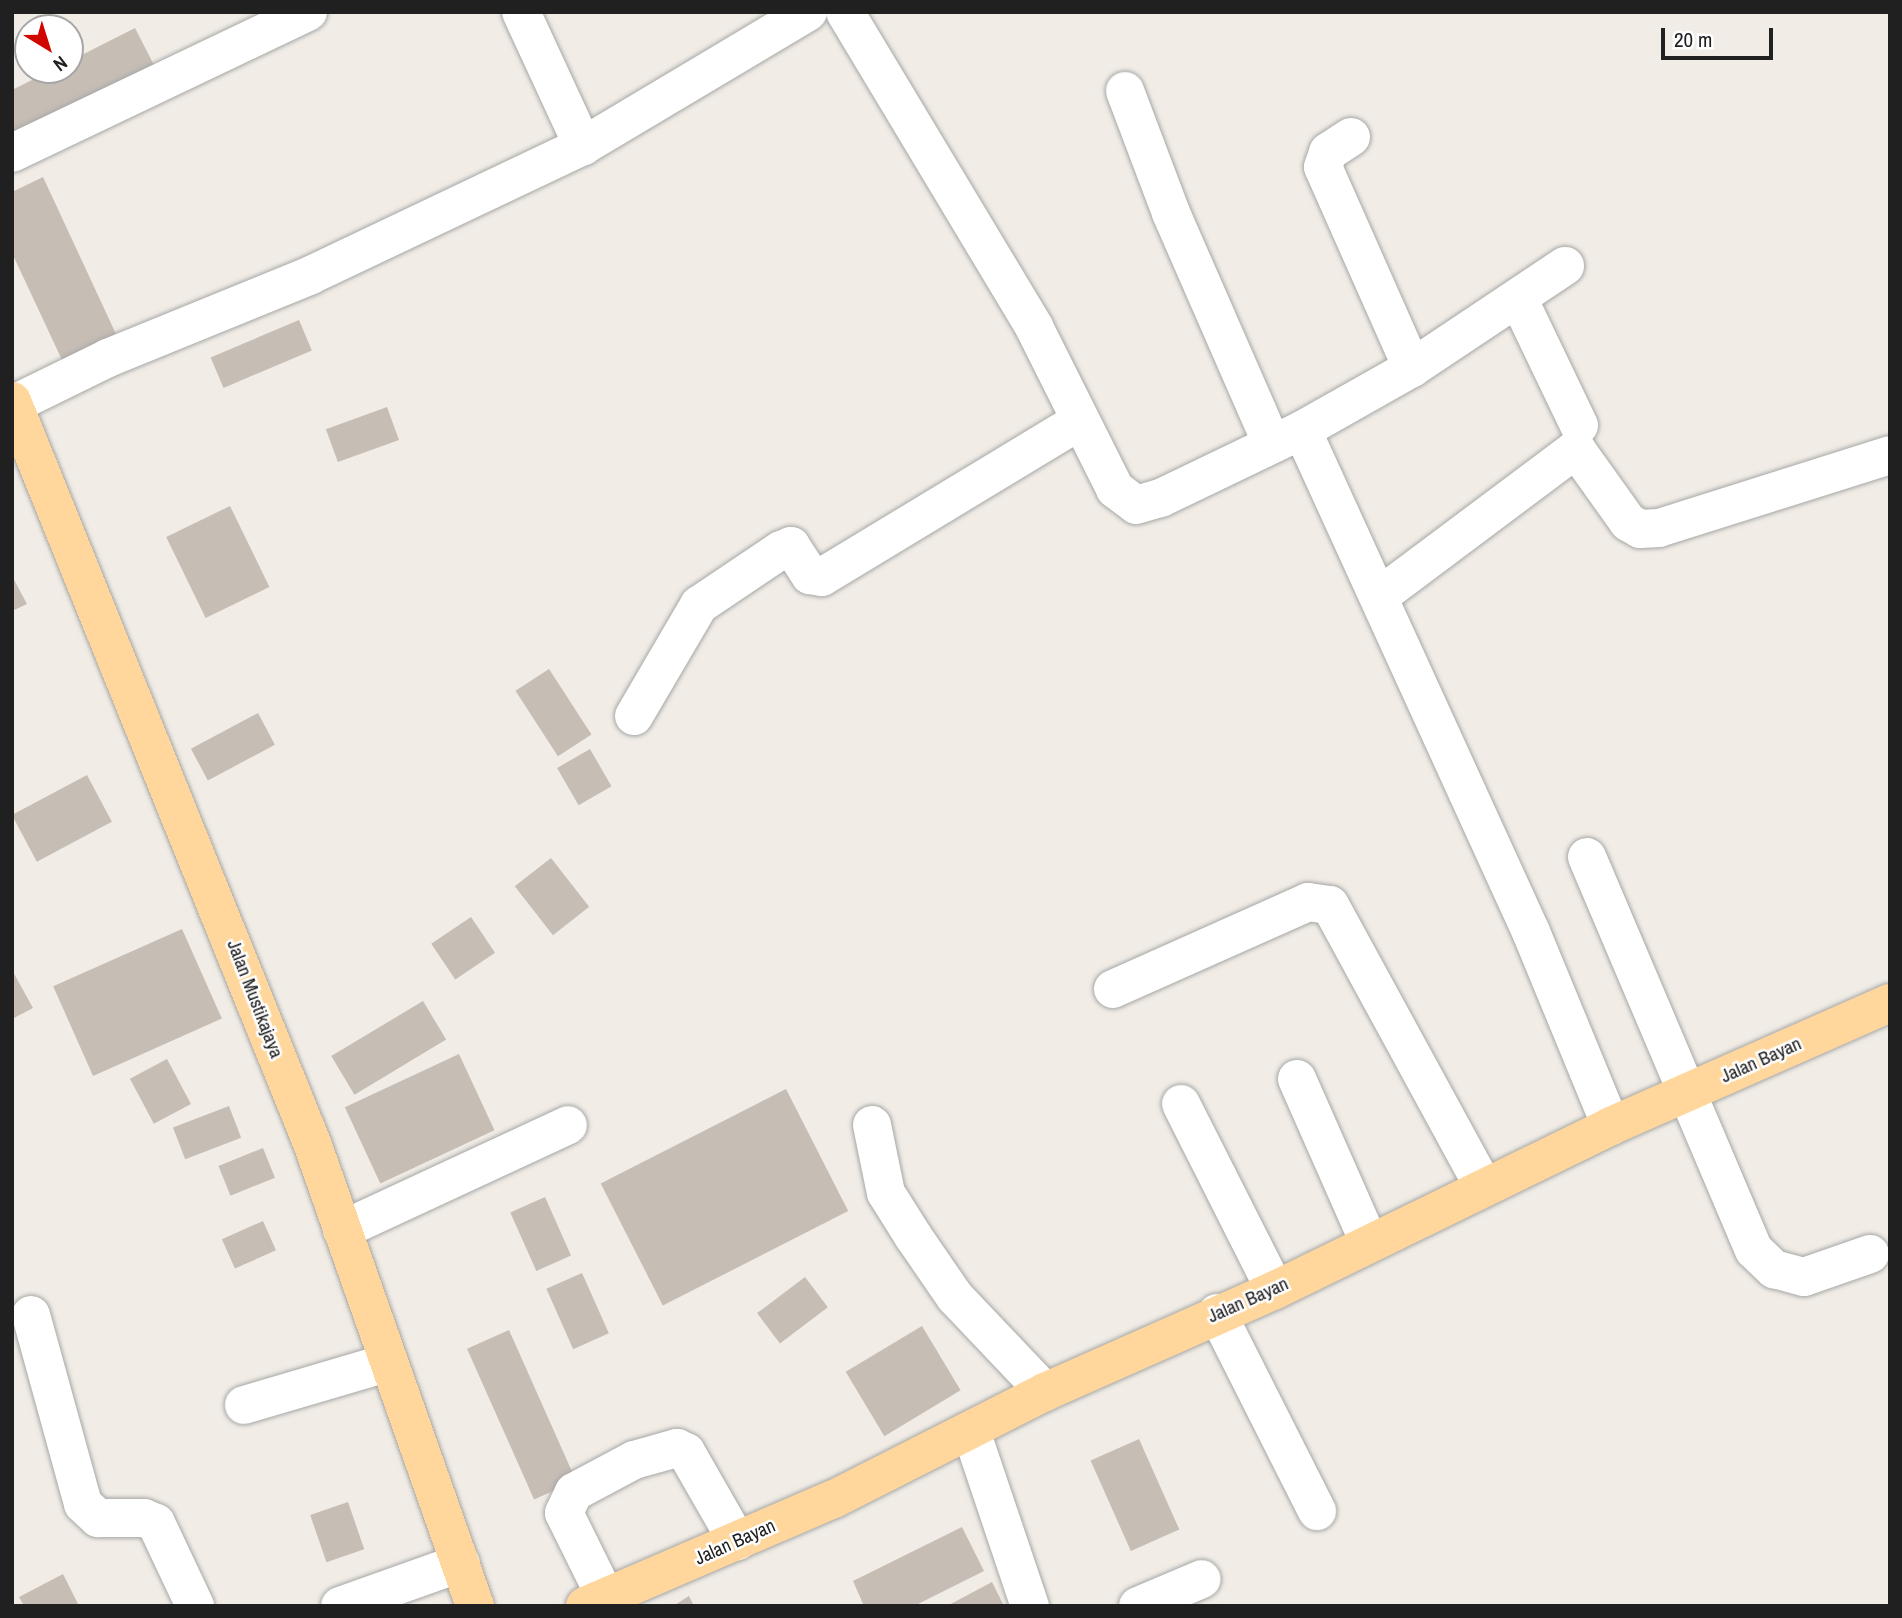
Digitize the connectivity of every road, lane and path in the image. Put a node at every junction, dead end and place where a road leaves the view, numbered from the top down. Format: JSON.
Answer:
{"nodes":[{"id":1,"x":308,"y":12,"type":"edge"},
{"id":2,"x":521,"y":12,"type":"edge"},
{"id":3,"x":808,"y":12,"type":"edge"},
{"id":4,"x":853,"y":16,"type":"edge"},
{"id":5,"x":1125,"y":91,"type":"dead end"},
{"id":6,"x":1351,"y":137,"type":"dead end"},
{"id":7,"x":583,"y":146,"type":"junction"},
{"id":8,"x":12,"y":153,"type":"edge"},
{"id":9,"x":1565,"y":266,"type":"dead end"},
{"id":10,"x":1519,"y":300,"type":"junction"},
{"id":11,"x":1412,"y":368,"type":"junction"},
{"id":12,"x":13,"y":403,"type":"edge"},
{"id":13,"x":1080,"y":421,"type":"junction"},
{"id":14,"x":1579,"y":425,"type":"dead end"},
{"id":15,"x":1287,"y":437,"type":"junction"},
{"id":16,"x":1890,"y":455,"type":"edge"},
{"id":17,"x":1381,"y":595,"type":"junction"},
{"id":18,"x":634,"y":716,"type":"dead end"},
{"id":19,"x":1587,"y":856,"type":"dead end"},
{"id":20,"x":1113,"y":989,"type":"dead end"},
{"id":21,"x":1890,"y":1003,"type":"edge"},
{"id":22,"x":1297,"y":1079,"type":"dead end"},
{"id":23,"x":1690,"y":1092,"type":"junction"},
{"id":24,"x":1181,"y":1104,"type":"dead end"},
{"id":25,"x":568,"y":1125,"type":"dead end"},
{"id":26,"x":872,"y":1125,"type":"dead end"},
{"id":27,"x":1611,"y":1126,"type":"junction"},
{"id":28,"x":1484,"y":1187,"type":"junction"},
{"id":29,"x":342,"y":1230,"type":"junction"},
{"id":30,"x":1369,"y":1242,"type":"junction"},
{"id":31,"x":1870,"y":1254,"type":"dead end"},
{"id":32,"x":1275,"y":1290,"type":"junction"},
{"id":33,"x":1217,"y":1313,"type":"junction"},
{"id":34,"x":31,"y":1315,"type":"dead end"},
{"id":35,"x":387,"y":1363,"type":"junction"},
{"id":36,"x":1045,"y":1392,"type":"junction"},
{"id":37,"x":244,"y":1405,"type":"dead end"},
{"id":38,"x":971,"y":1431,"type":"junction"},
{"id":39,"x":1317,"y":1511,"type":"dead end"},
{"id":40,"x":737,"y":1541,"type":"junction"},
{"id":41,"x":461,"y":1563,"type":"junction"},
{"id":42,"x":1202,"y":1579,"type":"dead end"},
{"id":43,"x":598,"y":1604,"type":"edge"},
{"id":44,"x":476,"y":1605,"type":"edge"},
{"id":45,"x":195,"y":1606,"type":"edge"},
{"id":46,"x":340,"y":1606,"type":"edge"},
{"id":47,"x":1030,"y":1606,"type":"edge"},
{"id":48,"x":1138,"y":1606,"type":"edge"}],
"edges":[{"from":1,"to":8,"type":"street"},
{"from":2,"to":7,"type":"street"},
{"from":3,"to":7,"type":"street"},
{"from":4,"to":13,"type":"street"},
{"from":5,"to":15,"type":"street"},
{"from":6,"to":11,"type":"street"},
{"from":7,"to":12,"type":"street"},
{"from":9,"to":10,"type":"street"},
{"from":10,"to":11,"type":"street"},
{"from":10,"to":14,"type":"street"},
{"from":11,"to":15,"type":"street"},
{"from":12,"to":29,"type":"main road","name":"Jalan Mustikajaya"},
{"from":13,"to":15,"type":"street"},
{"from":13,"to":18,"type":"street"},
{"from":15,"to":17,"type":"street"},
{"from":16,"to":17,"type":"street"},
{"from":17,"to":27,"type":"street"},
{"from":19,"to":23,"type":"street"},
{"from":20,"to":28,"type":"street"},
{"from":21,"to":23,"type":"main road","name":"Jalan Bayan"},
{"from":22,"to":30,"type":"street"},
{"from":23,"to":27,"type":"main road","name":"Jalan Bayan"},
{"from":23,"to":31,"type":"street"},
{"from":24,"to":32,"type":"street"},
{"from":25,"to":29,"type":"street"},
{"from":26,"to":36,"type":"street"},
{"from":27,"to":28,"type":"main road","name":"Jalan Bayan"},
{"from":28,"to":30,"type":"main road","name":"Jalan Bayan"},
{"from":29,"to":35,"type":"main road","name":"Jalan Mustikajaya"},
{"from":30,"to":32,"type":"main road","name":"Jalan Bayan"},
{"from":32,"to":33,"type":"main road","name":"Jalan Bayan"},
{"from":33,"to":36,"type":"main road","name":"Jalan Bayan"},
{"from":33,"to":39,"type":"street"},
{"from":34,"to":45,"type":"street"},
{"from":35,"to":37,"type":"street"},
{"from":35,"to":41,"type":"main road","name":"Jalan Mustikajaya"},
{"from":36,"to":38,"type":"main road","name":"Jalan Bayan"},
{"from":38,"to":40,"type":"main road","name":"Jalan Bayan"},
{"from":38,"to":47,"type":"street"},
{"from":40,"to":43,"type":"main road","name":"Jalan Bayan"},
{"from":40,"to":43,"type":"street"},
{"from":41,"to":44,"type":"main road","name":"Jalan Mustikajaya"},
{"from":41,"to":46,"type":"street"},
{"from":42,"to":48,"type":"street"}]}
